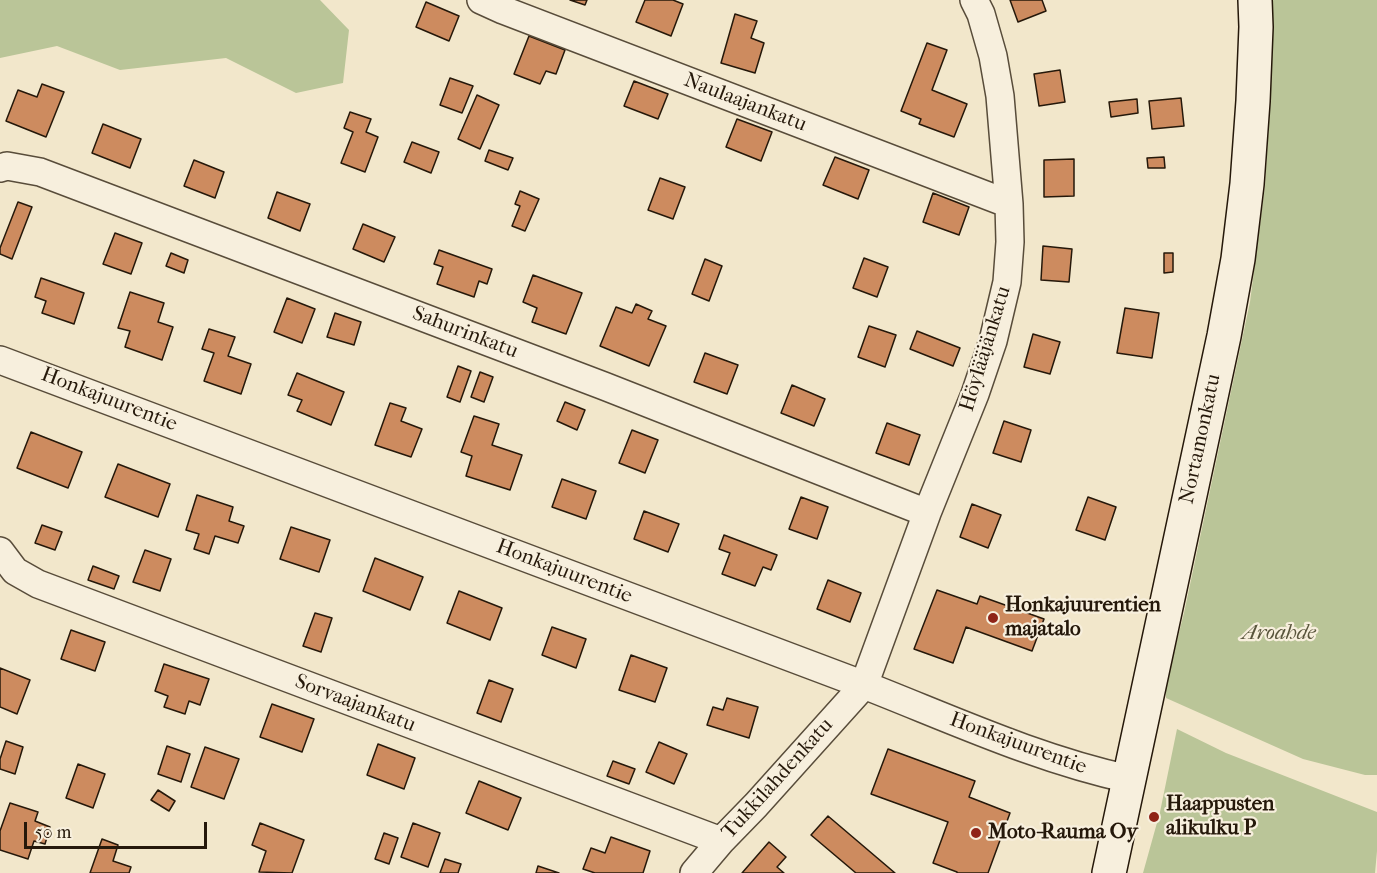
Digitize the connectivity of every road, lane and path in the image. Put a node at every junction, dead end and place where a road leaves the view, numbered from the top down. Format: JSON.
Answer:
{"nodes":[{"id":1,"x":481,"y":0,"type":"edge"},
{"id":2,"x":974,"y":0,"type":"edge"},
{"id":3,"x":1255,"y":0,"type":"edge"},
{"id":4,"x":0,"y":168,"type":"edge"},
{"id":5,"x":1009,"y":204,"type":"junction"},
{"id":6,"x":0,"y":360,"type":"edge"},
{"id":7,"x":927,"y":513,"type":"junction"},
{"id":8,"x":0,"y":551,"type":"edge"},
{"id":9,"x":864,"y":685,"type":"junction"},
{"id":10,"x":1129,"y":779,"type":"junction"},
{"id":11,"x":721,"y":841,"type":"junction"},
{"id":12,"x":694,"y":873,"type":"edge"},
{"id":13,"x":1109,"y":873,"type":"edge"}],
"edges":[{"from":1,"to":5,"type":"street","name":"Naulaajankatu"},
{"from":2,"to":5,"type":"street","name":"Höylääjänkatu"},
{"from":3,"to":10,"type":"main road","name":"Nortamonkatu"},
{"from":4,"to":7,"type":"street","name":"Sahurinkatu"},
{"from":5,"to":7,"type":"street","name":"Höylääjänkatu"},
{"from":6,"to":9,"type":"street","name":"Honkajuurentie"},
{"from":7,"to":9,"type":"street","name":"Höylääjänkatu"},
{"from":8,"to":11,"type":"street","name":"Sorvaajankatu"},
{"from":9,"to":10,"type":"street","name":"Honkajuurentie"},
{"from":9,"to":11,"type":"street","name":"Tukkilahdenkatu"},
{"from":10,"to":13,"type":"main road","name":"Nortamonkatu"},
{"from":11,"to":12,"type":"street","name":"Tukkilahdenkatu"}]}
